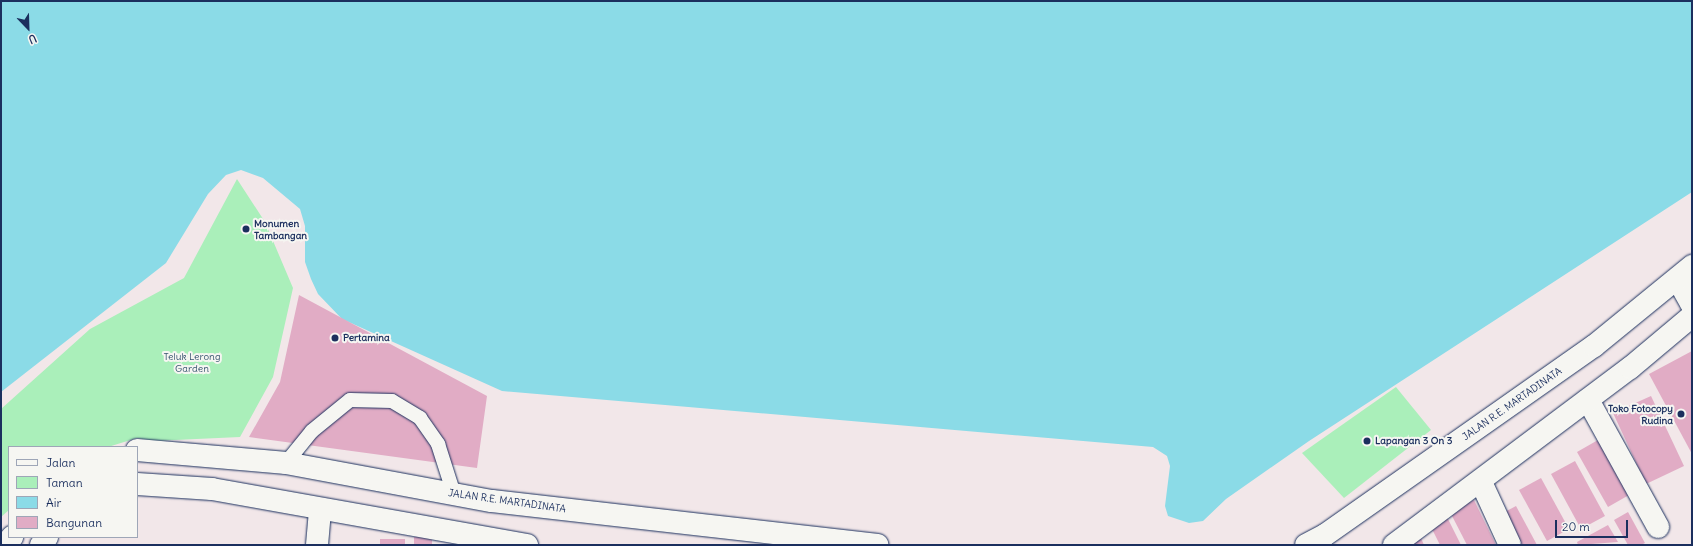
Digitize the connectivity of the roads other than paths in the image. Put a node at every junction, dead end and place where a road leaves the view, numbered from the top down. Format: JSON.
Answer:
{"nodes":[{"id":1,"x":1685,"y":273,"type":"edge"},
{"id":2,"x":1692,"y":304,"type":"edge"},
{"id":3,"x":1692,"y":316,"type":"edge"},
{"id":4,"x":1588,"y":400,"type":"junction"},
{"id":5,"x":138,"y":450,"type":"edge"},
{"id":6,"x":286,"y":463,"type":"junction"},
{"id":7,"x":1481,"y":482,"type":"junction"},
{"id":8,"x":138,"y":484,"type":"edge"},
{"id":9,"x":454,"y":494,"type":"junction"},
{"id":10,"x":320,"y":510,"type":"junction"},
{"id":11,"x":1658,"y":527,"type":"dead end"},
{"id":12,"x":449,"y":539,"type":"edge"},
{"id":13,"x":317,"y":545,"type":"edge"},
{"id":14,"x":527,"y":545,"type":"edge"},
{"id":15,"x":877,"y":545,"type":"edge"},
{"id":16,"x":1306,"y":545,"type":"edge"},
{"id":17,"x":1394,"y":545,"type":"edge"},
{"id":18,"x":1510,"y":545,"type":"edge"}],
"edges":[{"from":1,"to":2,"type":"main road"},
{"from":1,"to":16,"type":"main road","name":"JALAN R.E. MARTADINATA"},
{"from":3,"to":4,"type":"main road"},
{"from":4,"to":7,"type":"main road"},
{"from":4,"to":11,"type":"main road"},
{"from":5,"to":6,"type":"main road","name":"JALAN R.E. MARTADINATA"},
{"from":6,"to":9,"type":"main road","name":"JALAN R.E. MARTADINATA"},
{"from":6,"to":9,"type":"lane"},
{"from":7,"to":17,"type":"main road"},
{"from":7,"to":18,"type":"main road"},
{"from":8,"to":10,"type":"main road"},
{"from":9,"to":15,"type":"main road","name":"JALAN R.E. MARTADINATA"},
{"from":10,"to":12,"type":"main road"},
{"from":10,"to":13,"type":"main road"},
{"from":12,"to":14,"type":"main road"}]}
